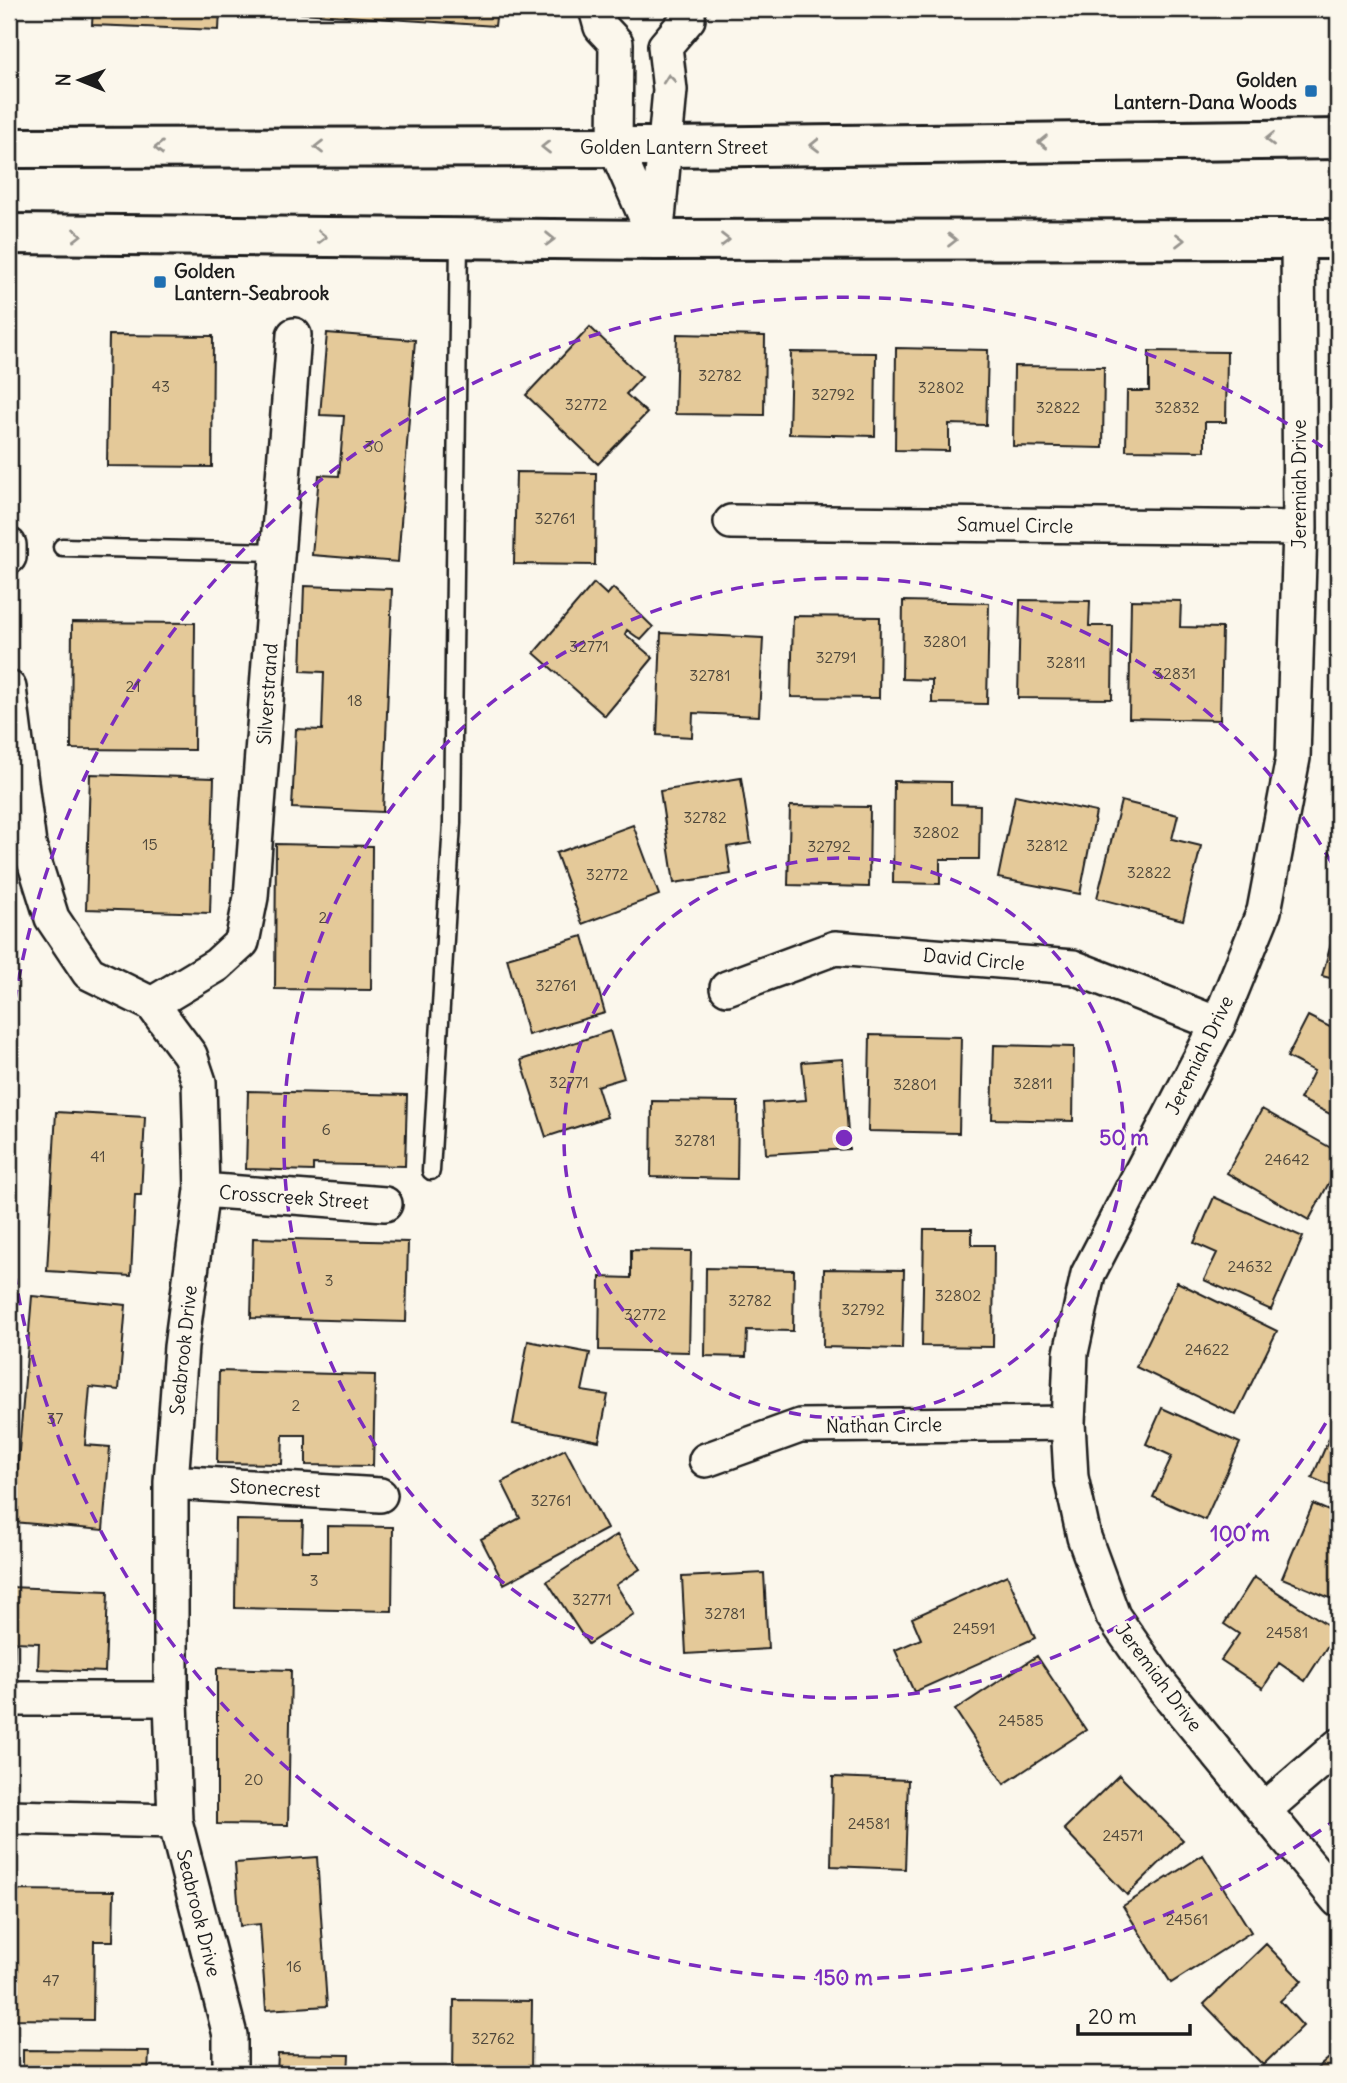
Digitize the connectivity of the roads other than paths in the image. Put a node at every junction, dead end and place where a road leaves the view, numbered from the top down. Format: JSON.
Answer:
{"nodes":[{"id":1,"x":596,"y":9,"type":"edge"},
{"id":2,"x":688,"y":9,"type":"edge"},
{"id":3,"x":1338,"y":139,"type":"edge"},
{"id":4,"x":615,"y":147,"type":"junction"},
{"id":5,"x":667,"y":147,"type":"junction"},
{"id":6,"x":9,"y":148,"type":"edge"},
{"id":7,"x":9,"y":234,"type":"edge"},
{"id":8,"x":459,"y":238,"type":"junction"},
{"id":9,"x":1338,"y":239,"type":"edge"},
{"id":10,"x":656,"y":240,"type":"junction"},
{"id":11,"x":1298,"y":240,"type":"junction"},
{"id":12,"x":294,"y":335,"type":"dead end"},
{"id":13,"x":731,"y":522,"type":"dead end"},
{"id":14,"x":1300,"y":528,"type":"junction"},
{"id":15,"x":9,"y":545,"type":"edge"},
{"id":16,"x":62,"y":547,"type":"dead end"},
{"id":17,"x":278,"y":552,"type":"junction"},
{"id":18,"x":9,"y":557,"type":"edge"},
{"id":19,"x":10,"y":703,"type":"edge"},
{"id":20,"x":727,"y":988,"type":"dead end"},
{"id":21,"x":152,"y":1004,"type":"junction"},
{"id":22,"x":1218,"y":1024,"type":"junction"},
{"id":23,"x":431,"y":1171,"type":"dead end"},
{"id":24,"x":202,"y":1190,"type":"junction"},
{"id":25,"x":385,"y":1204,"type":"dead end"},
{"id":26,"x":1068,"y":1423,"type":"junction"},
{"id":27,"x":706,"y":1460,"type":"dead end"},
{"id":28,"x":170,"y":1482,"type":"junction"},
{"id":29,"x":380,"y":1494,"type":"dead end"},
{"id":30,"x":9,"y":1699,"type":"edge"},
{"id":31,"x":171,"y":1699,"type":"junction"},
{"id":32,"x":1338,"y":1746,"type":"edge"},
{"id":33,"x":1264,"y":1811,"type":"junction"},
{"id":34,"x":9,"y":1817,"type":"edge"},
{"id":35,"x":175,"y":1821,"type":"junction"},
{"id":36,"x":1338,"y":1900,"type":"edge"},
{"id":37,"x":230,"y":2074,"type":"edge"}],
"edges":[{"from":1,"to":4,"type":"street"},
{"from":5,"to":2,"type":"street","one_way":true},
{"from":3,"to":5,"type":"main road","name":"Golden Lantern Street","one_way":true},
{"from":4,"to":5,"type":"main road","name":"Golden Lantern Street"},
{"from":4,"to":6,"type":"main road","name":"Golden Lantern Street","one_way":true},
{"from":4,"to":10,"type":"street"},
{"from":5,"to":10,"type":"street"},
{"from":7,"to":8,"type":"main road","one_way":true},
{"from":8,"to":10,"type":"main road","one_way":true},
{"from":8,"to":23,"type":"lane"},
{"from":9,"to":11,"type":"main road"},
{"from":10,"to":11,"type":"main road","one_way":true},
{"from":11,"to":14,"type":"street","name":"Jeremiah Drive"},
{"from":12,"to":17,"type":"street","name":"Silverstrand"},
{"from":13,"to":14,"type":"street","name":"Samuel Circle"},
{"from":14,"to":22,"type":"street","name":"Jeremiah Drive"},
{"from":15,"to":18,"type":"street"},
{"from":16,"to":17,"type":"lane"},
{"from":17,"to":21,"type":"street","name":"Silverstrand"},
{"from":19,"to":21,"type":"street","name":"Seabrook Drive"},
{"from":20,"to":22,"type":"street","name":"David Circle"},
{"from":21,"to":24,"type":"street","name":"Seabrook Drive"},
{"from":22,"to":26,"type":"street","name":"Jeremiah Drive"},
{"from":24,"to":25,"type":"street","name":"Crosscreek Street"},
{"from":24,"to":28,"type":"street","name":"Seabrook Drive"},
{"from":26,"to":27,"type":"street","name":"Nathan Circle"},
{"from":26,"to":33,"type":"street","name":"Jeremiah Drive"},
{"from":28,"to":29,"type":"street","name":"Stonecrest"},
{"from":28,"to":31,"type":"street","name":"Seabrook Drive"},
{"from":30,"to":31,"type":"street"},
{"from":31,"to":35,"type":"street","name":"Seabrook Drive"},
{"from":32,"to":33,"type":"street"},
{"from":33,"to":36,"type":"street","name":"Jeremiah Drive"},
{"from":34,"to":35,"type":"street"},
{"from":35,"to":37,"type":"street","name":"Seabrook Drive"}]}
